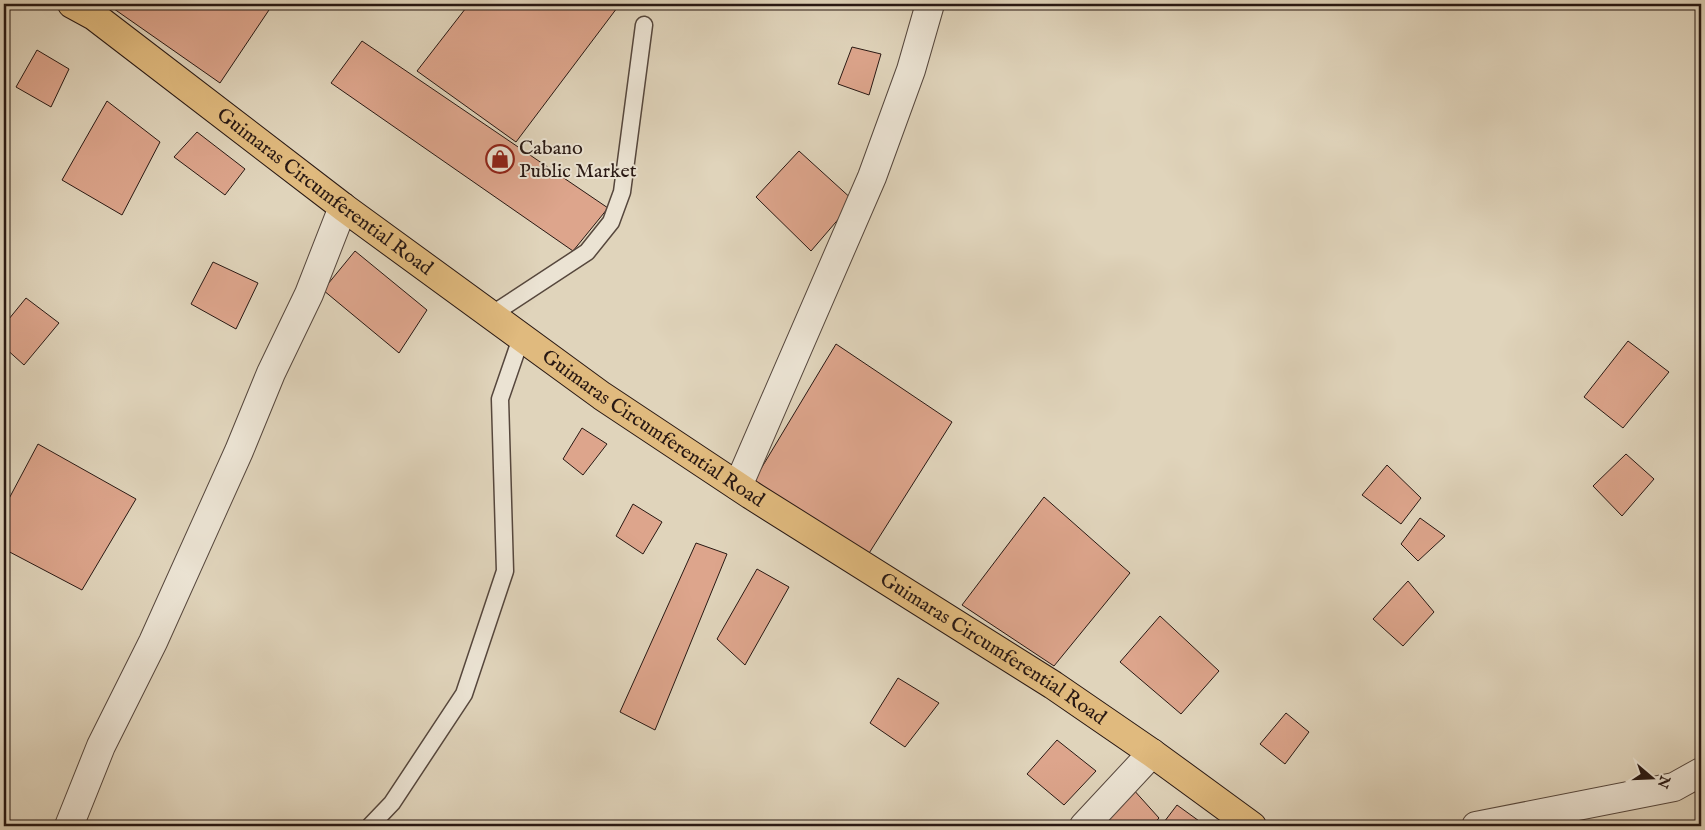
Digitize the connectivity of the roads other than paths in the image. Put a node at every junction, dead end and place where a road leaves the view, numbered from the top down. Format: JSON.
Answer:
{"nodes":[{"id":1,"x":72,"y":4,"type":"edge"},
{"id":2,"x":930,"y":4,"type":"edge"},
{"id":3,"x":644,"y":25,"type":"dead end"},
{"id":4,"x":343,"y":207,"type":"junction"},
{"id":5,"x":491,"y":316,"type":"junction"},
{"id":6,"x":521,"y":338,"type":"junction"},
{"id":7,"x":738,"y":486,"type":"junction"},
{"id":8,"x":1152,"y":753,"type":"junction"},
{"id":9,"x":1701,"y":772,"type":"edge"},
{"id":10,"x":69,"y":826,"type":"edge"},
{"id":11,"x":370,"y":826,"type":"edge"},
{"id":12,"x":1084,"y":826,"type":"edge"},
{"id":13,"x":1252,"y":826,"type":"edge"},
{"id":14,"x":1476,"y":826,"type":"edge"}],
"edges":[{"from":1,"to":4,"type":"main road","name":"Guimaras Circumferential Road"},
{"from":2,"to":7,"type":"street"},
{"from":3,"to":5,"type":"lane"},
{"from":4,"to":5,"type":"main road","name":"Guimaras Circumferential Road"},
{"from":4,"to":10,"type":"street"},
{"from":5,"to":6,"type":"main road","name":"Guimaras Circumferential Road"},
{"from":6,"to":7,"type":"main road","name":"Guimaras Circumferential Road"},
{"from":6,"to":11,"type":"lane"},
{"from":7,"to":8,"type":"main road","name":"Guimaras Circumferential Road"},
{"from":8,"to":12,"type":"street"},
{"from":8,"to":13,"type":"main road","name":"Guimaras Circumferential Road"},
{"from":9,"to":14,"type":"street"}]}
